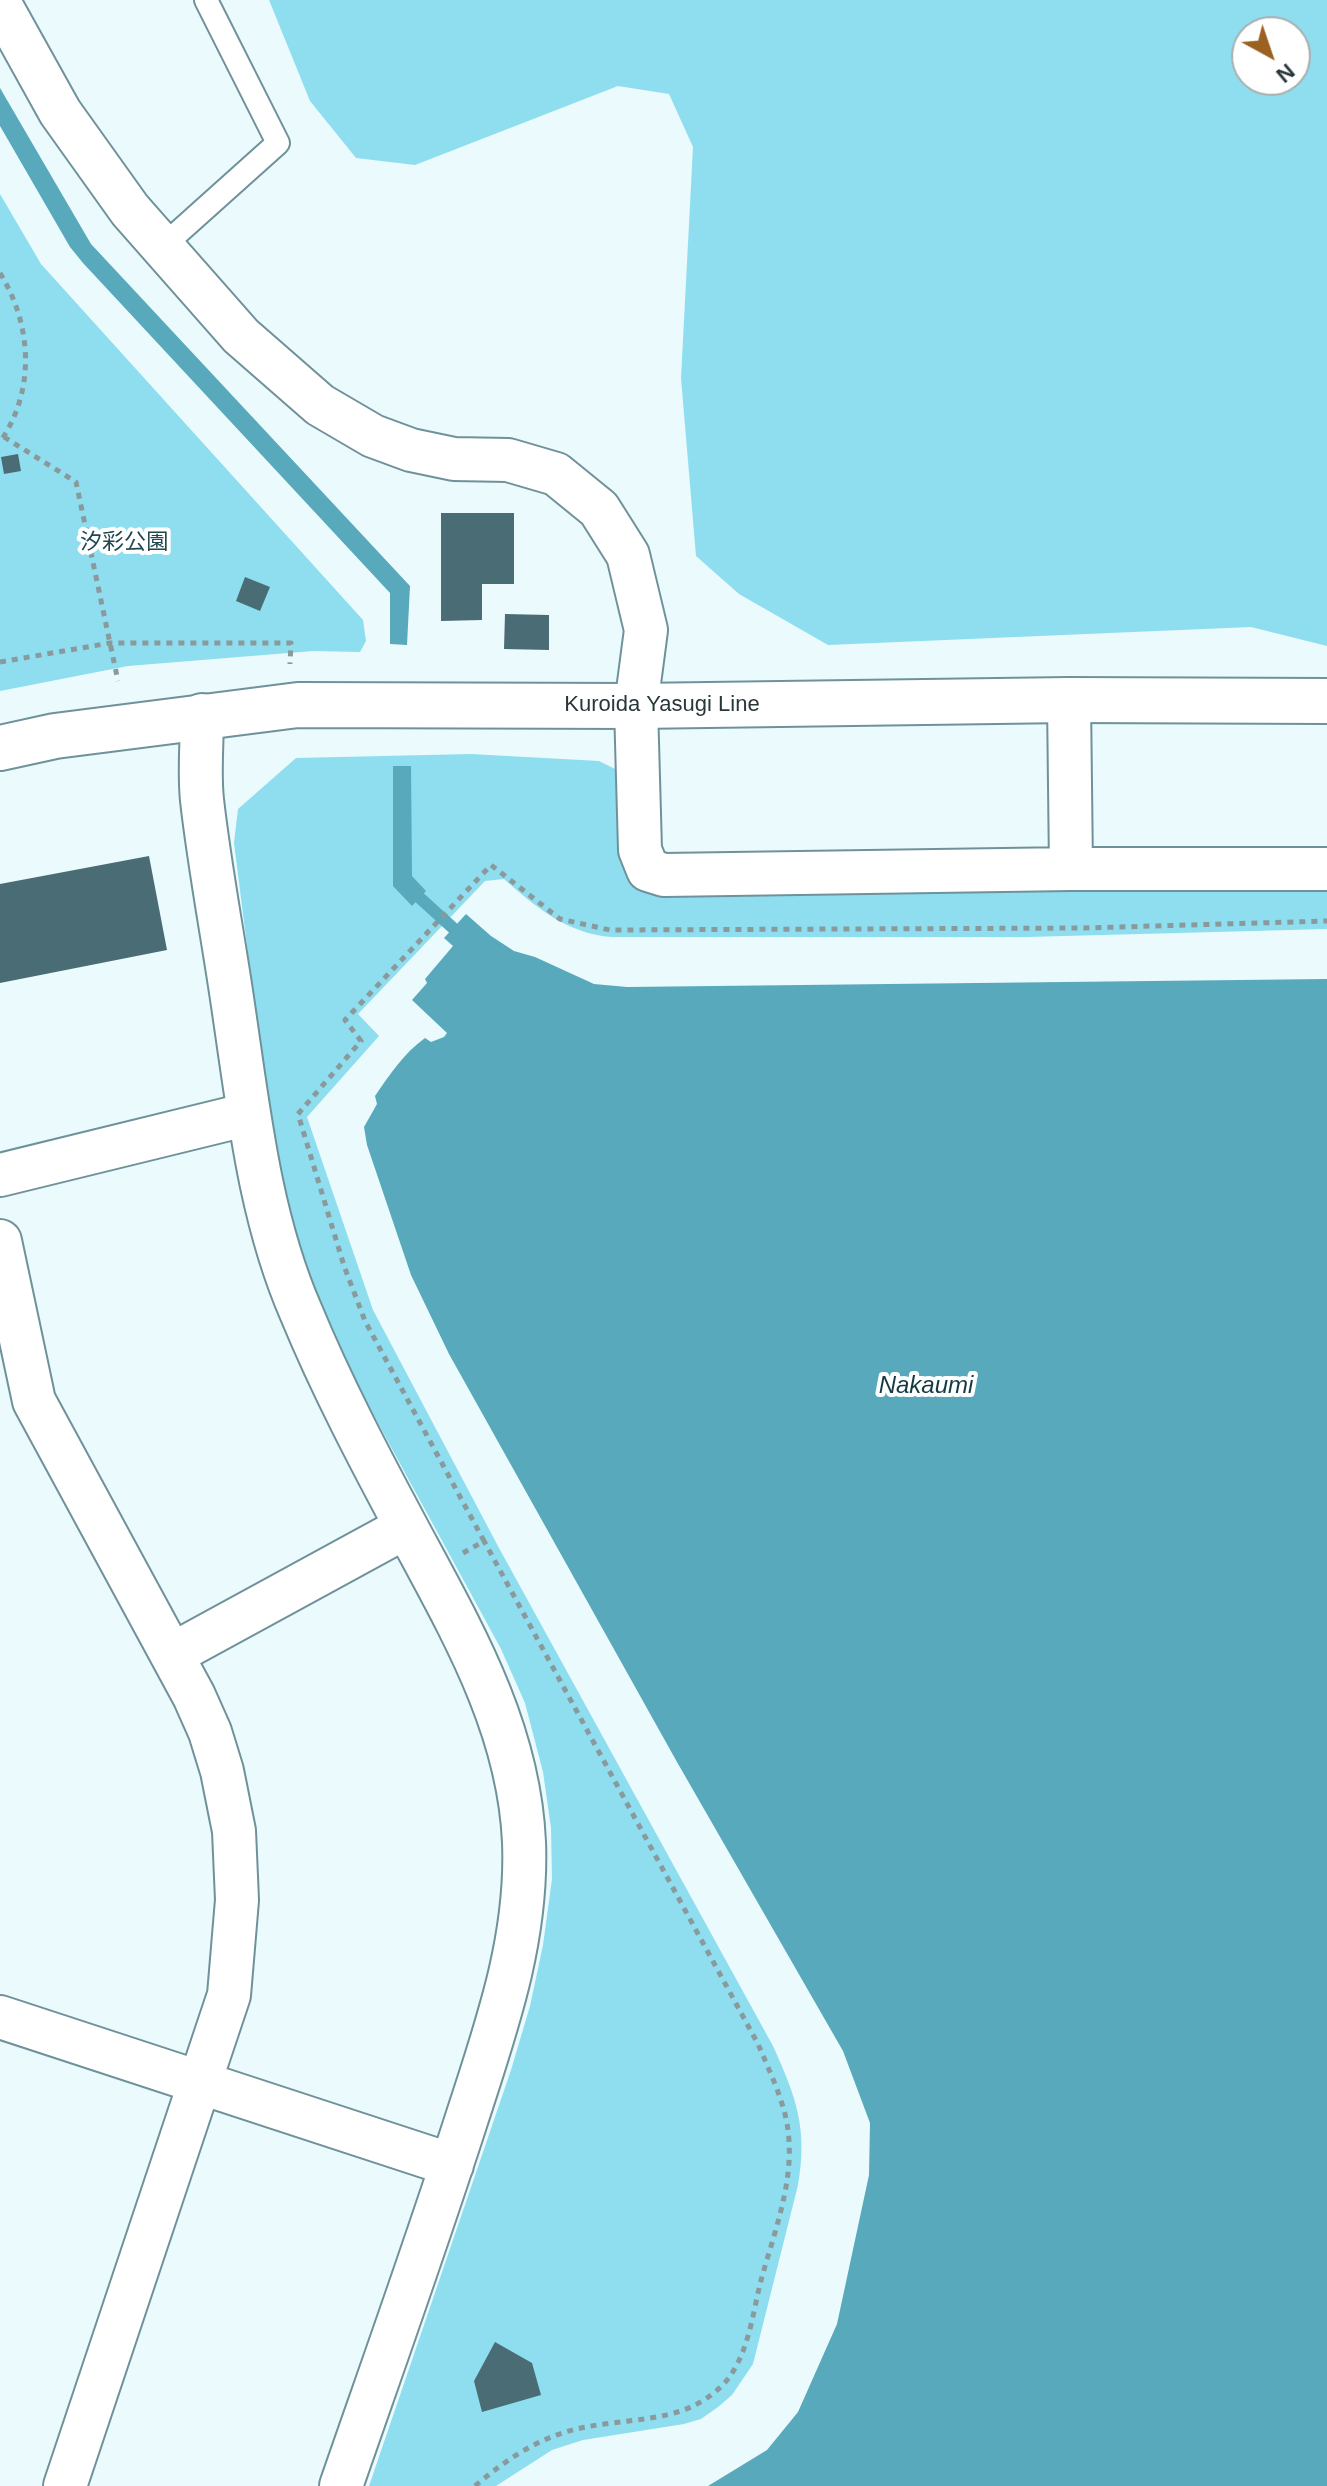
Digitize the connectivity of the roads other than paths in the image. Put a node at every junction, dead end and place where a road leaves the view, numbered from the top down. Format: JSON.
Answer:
{"nodes":[{"id":1,"x":206,"y":0,"type":"edge"},
{"id":2,"x":0,"y":4,"type":"edge"},
{"id":3,"x":162,"y":247,"type":"junction"},
{"id":4,"x":1069,"y":700,"type":"junction"},
{"id":5,"x":1327,"y":701,"type":"edge"},
{"id":6,"x":636,"y":706,"type":"junction"},
{"id":7,"x":202,"y":715,"type":"junction"},
{"id":8,"x":0,"y":748,"type":"edge"},
{"id":9,"x":1071,"y":869,"type":"junction"},
{"id":10,"x":1327,"y":869,"type":"edge"},
{"id":11,"x":249,"y":1114,"type":"junction"},
{"id":12,"x":0,"y":1175,"type":"edge"},
{"id":13,"x":0,"y":1241,"type":"edge"},
{"id":14,"x":17,"y":1404,"type":"edge"},
{"id":15,"x":406,"y":1527,"type":"junction"},
{"id":16,"x":173,"y":1654,"type":"junction"},
{"id":17,"x":0,"y":2017,"type":"edge"},
{"id":18,"x":201,"y":2083,"type":"junction"},
{"id":19,"x":452,"y":2165,"type":"junction"},
{"id":20,"x":65,"y":2486,"type":"edge"},
{"id":21,"x":341,"y":2486,"type":"edge"}],
"edges":[{"from":1,"to":3,"type":"lane"},
{"from":2,"to":3,"type":"street"},
{"from":3,"to":6,"type":"street"},
{"from":4,"to":5,"type":"main road","name":"Kuroida Yasugi Line"},
{"from":4,"to":6,"type":"main road","name":"Kuroida Yasugi Line"},
{"from":4,"to":9,"type":"street"},
{"from":6,"to":7,"type":"main road","name":"Kuroida Yasugi Line"},
{"from":6,"to":9,"type":"street"},
{"from":7,"to":8,"type":"main road","name":"Kuroida Yasugi Line"},
{"from":7,"to":11,"type":"street"},
{"from":9,"to":10,"type":"street"},
{"from":11,"to":12,"type":"street"},
{"from":11,"to":15,"type":"street"},
{"from":13,"to":14,"type":"street"},
{"from":14,"to":16,"type":"street"},
{"from":15,"to":16,"type":"street"},
{"from":15,"to":19,"type":"street"},
{"from":16,"to":18,"type":"street"},
{"from":17,"to":18,"type":"street"},
{"from":18,"to":19,"type":"street"},
{"from":18,"to":20,"type":"street"},
{"from":19,"to":21,"type":"street"}]}
